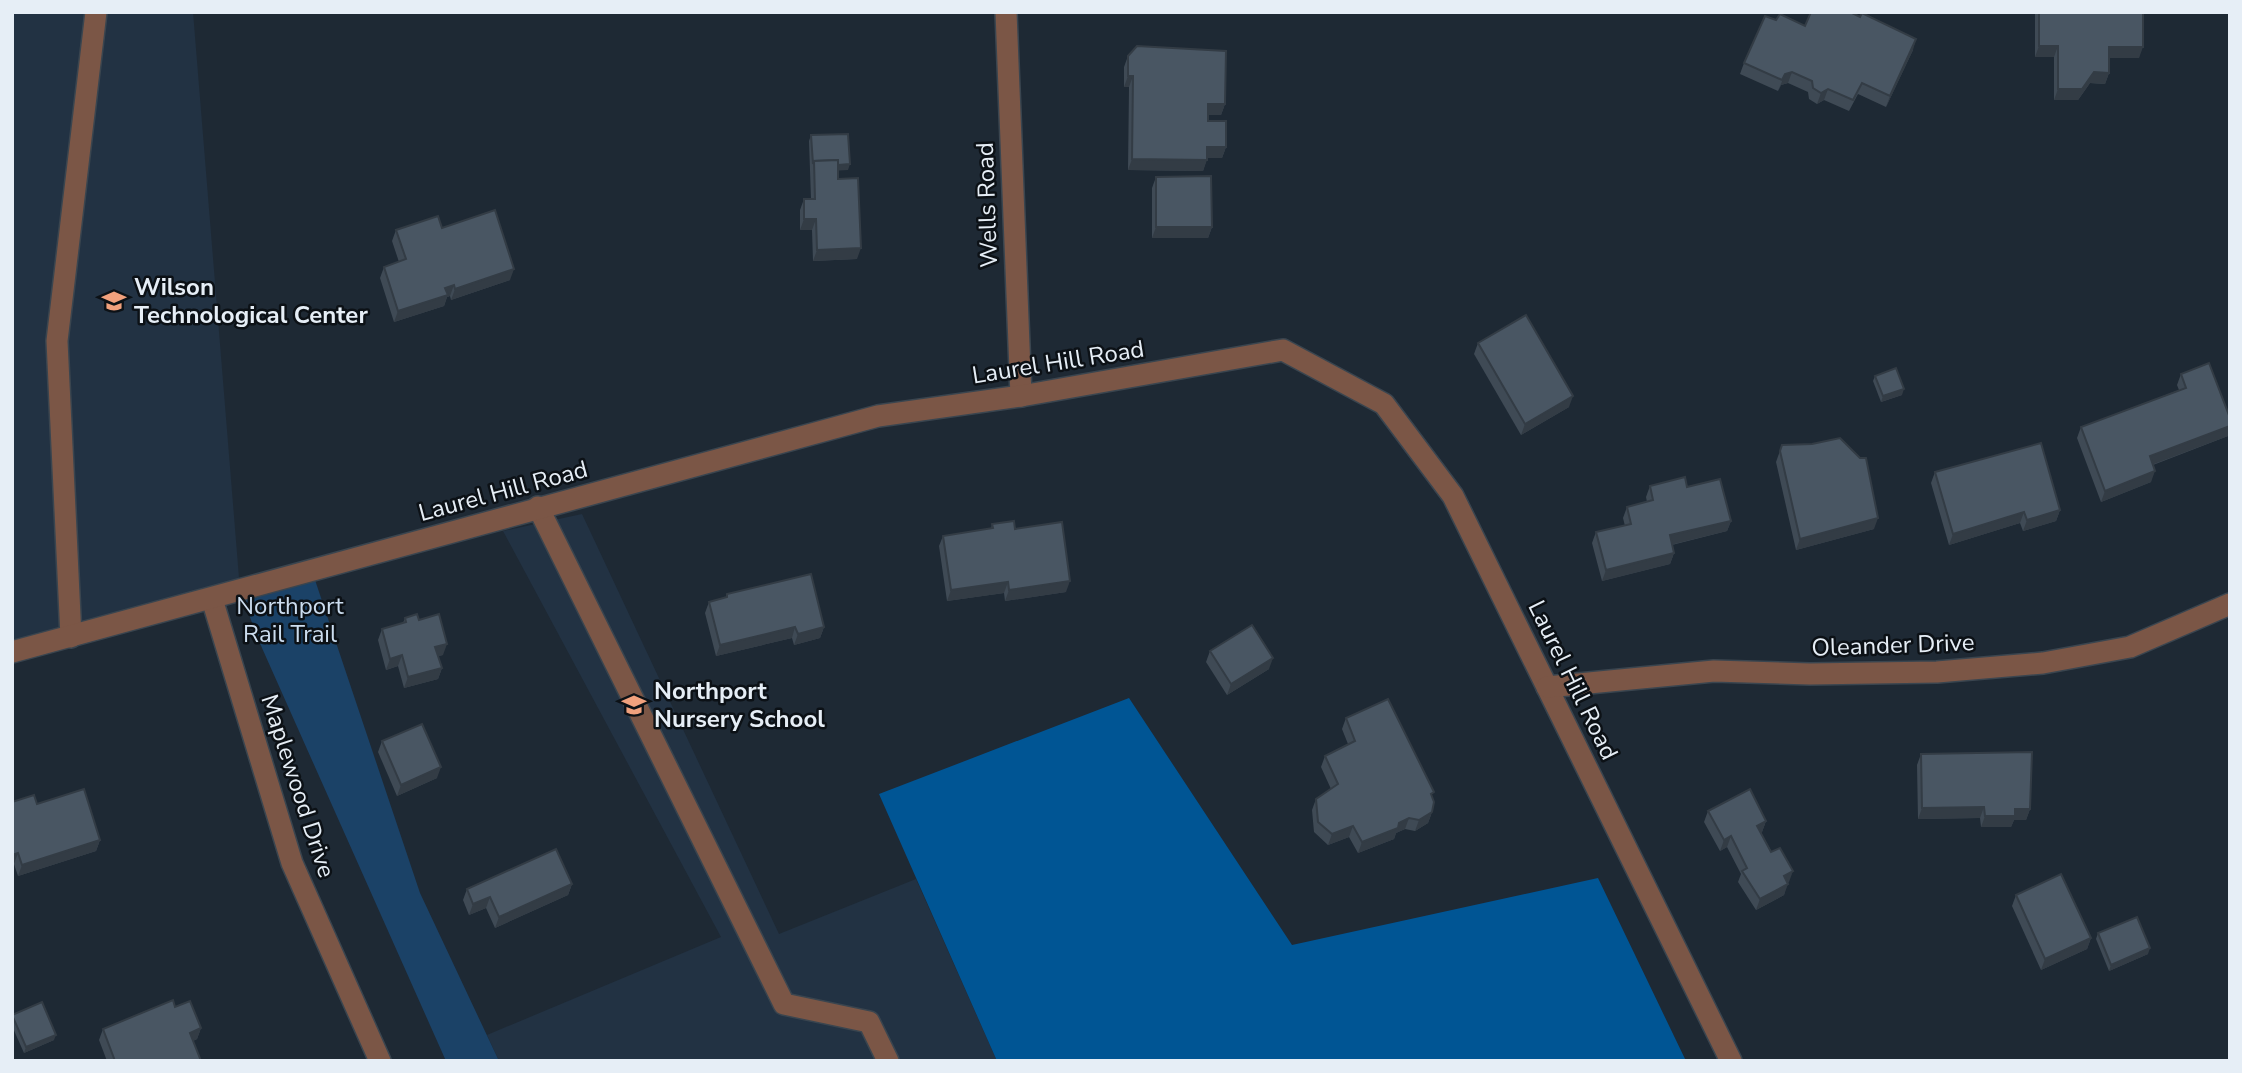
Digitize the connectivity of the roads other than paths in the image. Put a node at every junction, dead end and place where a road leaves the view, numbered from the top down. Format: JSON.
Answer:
{"nodes":[{"id":1,"x":96,"y":12,"type":"edge"},
{"id":2,"x":1006,"y":12,"type":"edge"},
{"id":3,"x":1021,"y":396,"type":"junction"},
{"id":4,"x":538,"y":508,"type":"junction"},
{"id":5,"x":212,"y":599,"type":"junction"},
{"id":6,"x":2230,"y":604,"type":"edge"},
{"id":7,"x":71,"y":637,"type":"junction"},
{"id":8,"x":12,"y":652,"type":"edge"},
{"id":9,"x":1548,"y":687,"type":"junction"},
{"id":10,"x":380,"y":1061,"type":"edge"},
{"id":11,"x":888,"y":1061,"type":"edge"},
{"id":12,"x":1731,"y":1061,"type":"edge"}],
"edges":[{"from":1,"to":7,"type":"street"},
{"from":2,"to":3,"type":"street","name":"Wells Road"},
{"from":3,"to":4,"type":"street","name":"Laurel Hill Road"},
{"from":3,"to":9,"type":"street","name":"Laurel Hill Road"},
{"from":4,"to":5,"type":"street","name":"Laurel Hill Road"},
{"from":4,"to":11,"type":"street"},
{"from":5,"to":7,"type":"street","name":"Laurel Hill Road"},
{"from":5,"to":10,"type":"street","name":"Maplewood Drive"},
{"from":6,"to":9,"type":"street","name":"Oleander Drive"},
{"from":7,"to":8,"type":"street","name":"Laurel Hill Road"},
{"from":9,"to":12,"type":"street","name":"Laurel Hill Road"}]}
